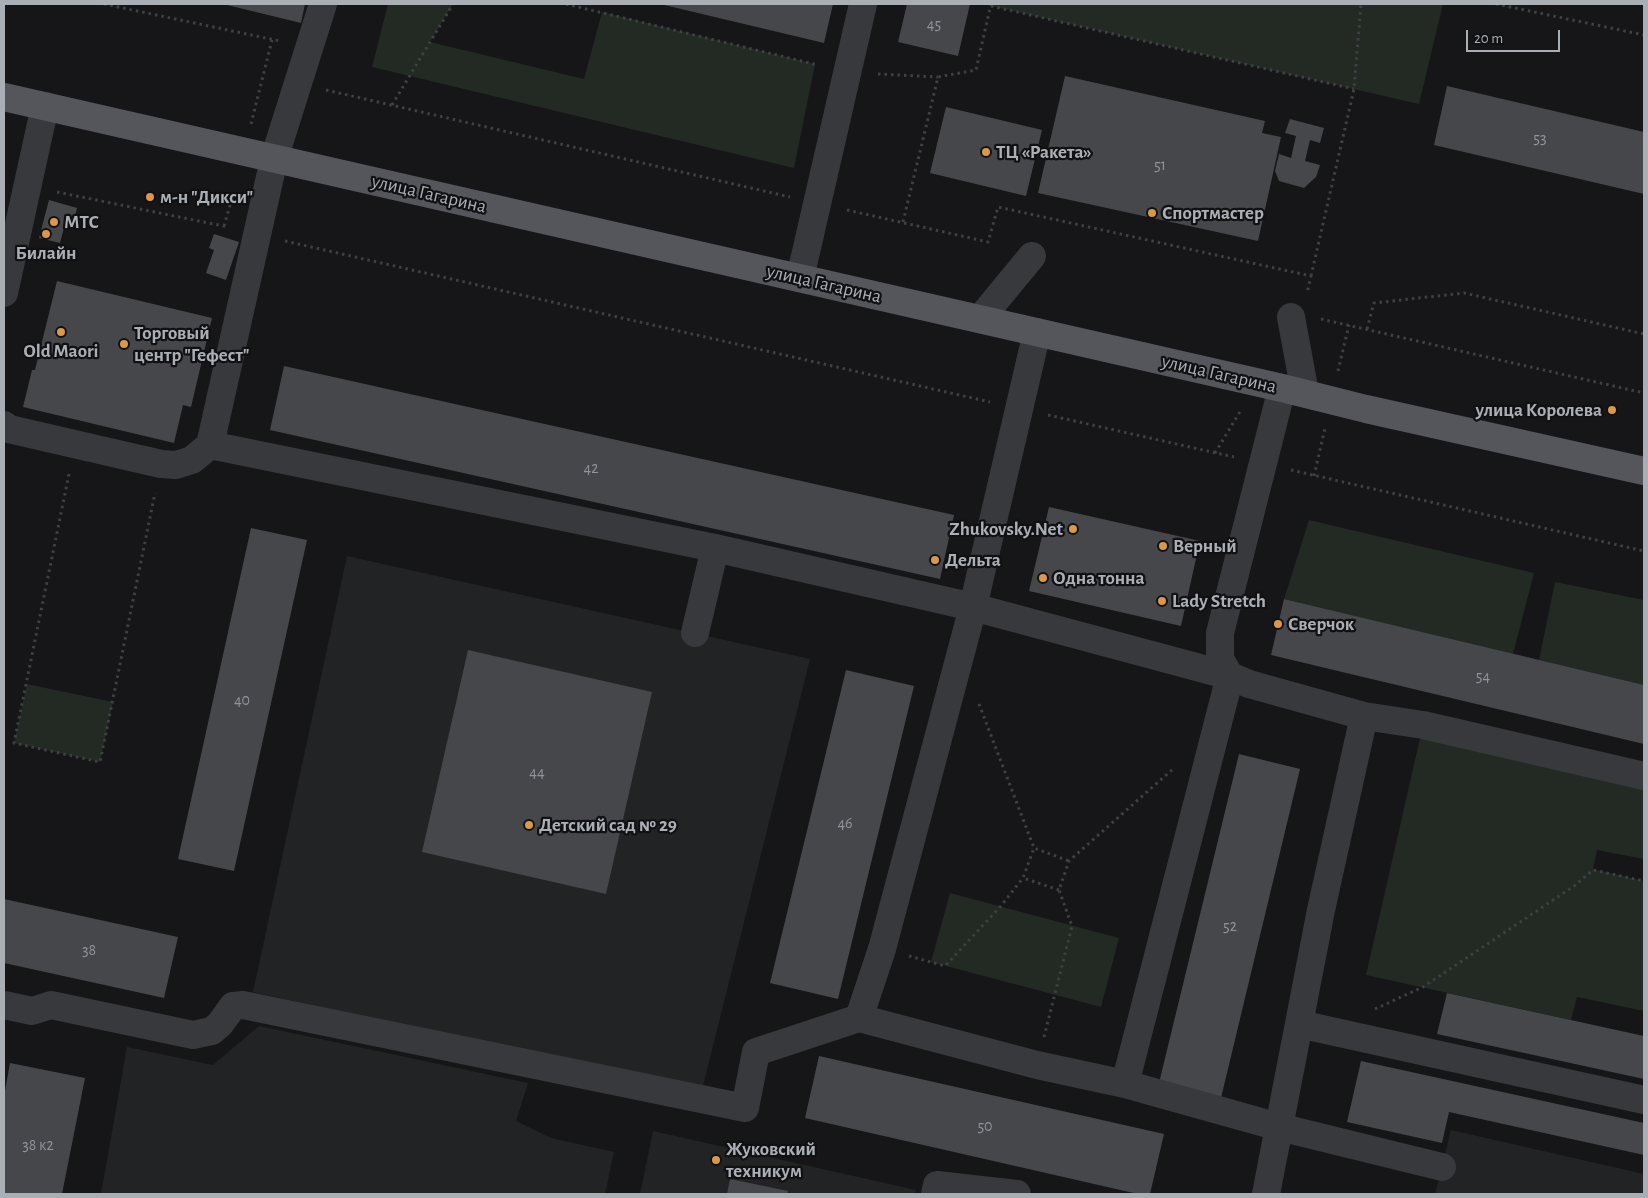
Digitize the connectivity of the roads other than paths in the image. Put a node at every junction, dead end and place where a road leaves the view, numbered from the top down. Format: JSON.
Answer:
{"nodes":[{"id":1,"x":322,"y":4,"type":"edge"},
{"id":2,"x":863,"y":4,"type":"edge"},
{"id":3,"x":4,"y":97,"type":"edge"},
{"id":4,"x":45,"y":106,"type":"junction"},
{"id":5,"x":274,"y":159,"type":"junction"},
{"id":6,"x":1032,"y":256,"type":"dead end"},
{"id":7,"x":800,"y":278,"type":"junction"},
{"id":8,"x":4,"y":293,"type":"edge"},
{"id":9,"x":1304,"y":317,"type":"road end"},
{"id":10,"x":980,"y":319,"type":"junction"},
{"id":11,"x":1037,"y":332,"type":"junction"},
{"id":12,"x":1293,"y":390,"type":"junction"},
{"id":13,"x":4,"y":425,"type":"edge"},
{"id":14,"x":210,"y":445,"type":"junction"},
{"id":15,"x":1644,"y":471,"type":"edge"},
{"id":16,"x":715,"y":548,"type":"junction"},
{"id":17,"x":973,"y":607,"type":"junction"},
{"id":18,"x":695,"y":634,"type":"dead end"},
{"id":19,"x":1230,"y":676,"type":"junction"},
{"id":20,"x":1364,"y":716,"type":"junction"},
{"id":21,"x":1644,"y":776,"type":"edge"},
{"id":22,"x":4,"y":1005,"type":"edge"},
{"id":23,"x":859,"y":1018,"type":"junction"},
{"id":24,"x":1299,"y":1024,"type":"junction"},
{"id":25,"x":1125,"y":1084,"type":"junction"},
{"id":26,"x":1644,"y":1100,"type":"edge"},
{"id":27,"x":1279,"y":1127,"type":"junction"},
{"id":28,"x":1442,"y":1168,"type":"dead end"},
{"id":29,"x":935,"y":1194,"type":"edge"},
{"id":30,"x":1016,"y":1194,"type":"edge"},
{"id":31,"x":1266,"y":1194,"type":"edge"}],
"edges":[{"from":1,"to":5,"type":"lane"},
{"from":2,"to":7,"type":"lane"},
{"from":3,"to":4,"type":"main road","name":"улица Гагарина"},
{"from":4,"to":5,"type":"main road","name":"улица Гагарина"},
{"from":4,"to":8,"type":"lane"},
{"from":5,"to":7,"type":"main road","name":"улица Гагарина"},
{"from":5,"to":14,"type":"lane"},
{"from":6,"to":10,"type":"lane"},
{"from":7,"to":10,"type":"main road","name":"улица Гагарина"},
{"from":9,"to":12,"type":"lane"},
{"from":10,"to":11,"type":"main road","name":"улица Гагарина"},
{"from":11,"to":12,"type":"main road","name":"улица Гагарина"},
{"from":11,"to":17,"type":"lane"},
{"from":12,"to":15,"type":"main road","name":"улица Гагарина"},
{"from":12,"to":19,"type":"lane"},
{"from":13,"to":14,"type":"lane"},
{"from":14,"to":16,"type":"lane"},
{"from":16,"to":17,"type":"lane"},
{"from":16,"to":18,"type":"lane"},
{"from":17,"to":19,"type":"lane"},
{"from":17,"to":23,"type":"lane"},
{"from":19,"to":20,"type":"lane"},
{"from":19,"to":25,"type":"lane"},
{"from":20,"to":21,"type":"lane"},
{"from":20,"to":24,"type":"lane"},
{"from":22,"to":23,"type":"lane"},
{"from":23,"to":25,"type":"lane"},
{"from":24,"to":26,"type":"lane"},
{"from":24,"to":27,"type":"lane"},
{"from":25,"to":27,"type":"lane"},
{"from":27,"to":28,"type":"lane"},
{"from":27,"to":31,"type":"lane"},
{"from":29,"to":30,"type":"lane"}]}
